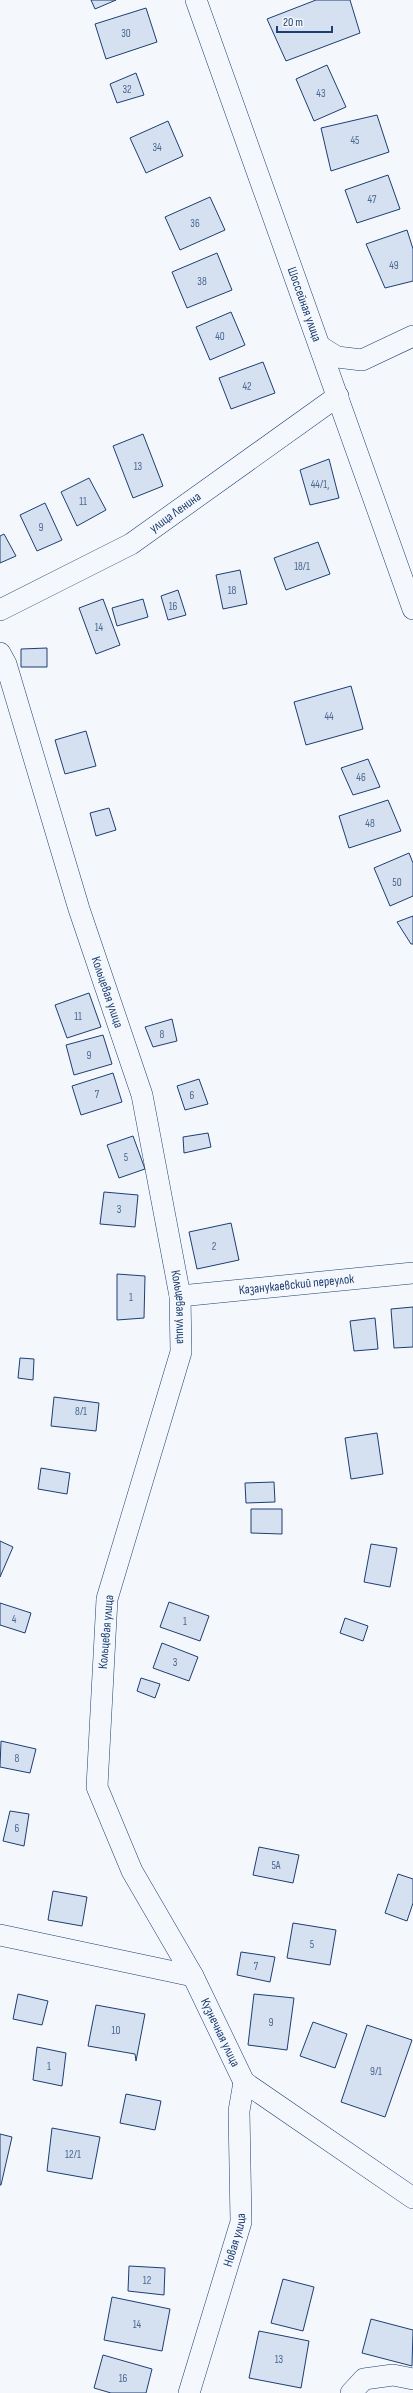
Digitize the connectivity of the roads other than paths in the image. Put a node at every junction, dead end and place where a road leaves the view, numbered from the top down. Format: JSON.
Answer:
{"nodes":[{"id":1,"x":196,"y":0,"type":"edge"},
{"id":2,"x":413,"y":336,"type":"edge"},
{"id":3,"x":321,"y":347,"type":"junction"},
{"id":4,"x":338,"y":396,"type":"junction"},
{"id":5,"x":413,"y":609,"type":"edge"},
{"id":6,"x":0,"y":610,"type":"edge"},
{"id":7,"x":0,"y":653,"type":"edge"},
{"id":8,"x":413,"y":1273,"type":"edge"},
{"id":9,"x":180,"y":1296,"type":"junction"},
{"id":10,"x":0,"y":1936,"type":"edge"},
{"id":11,"x":193,"y":1976,"type":"junction"},
{"id":12,"x":244,"y":2082,"type":"junction"},
{"id":13,"x":413,"y":2198,"type":"edge"},
{"id":14,"x":413,"y":2379,"type":"edge"},
{"id":15,"x":189,"y":2393,"type":"edge"},
{"id":16,"x":351,"y":2393,"type":"edge"}],
"edges":[{"from":1,"to":3,"type":"street","name":"Шоссейная улица"},
{"from":2,"to":3,"type":"street"},
{"from":3,"to":4,"type":"street","name":"Шоссейная улица"},
{"from":4,"to":5,"type":"street","name":"Шоссейная улица"},
{"from":4,"to":6,"type":"street","name":"улица Ленина"},
{"from":7,"to":9,"type":"street","name":"Кольцевая улица"},
{"from":8,"to":9,"type":"street","name":"Казанукаевский переулок"},
{"from":9,"to":11,"type":"street","name":"Кольцевая улица"},
{"from":10,"to":11,"type":"street"},
{"from":11,"to":12,"type":"street","name":"Кузнечная улица"},
{"from":12,"to":13,"type":"street","name":"Кузнечная улица"},
{"from":12,"to":15,"type":"street","name":"Новая улица"},
{"from":14,"to":16,"type":"street"}]}
